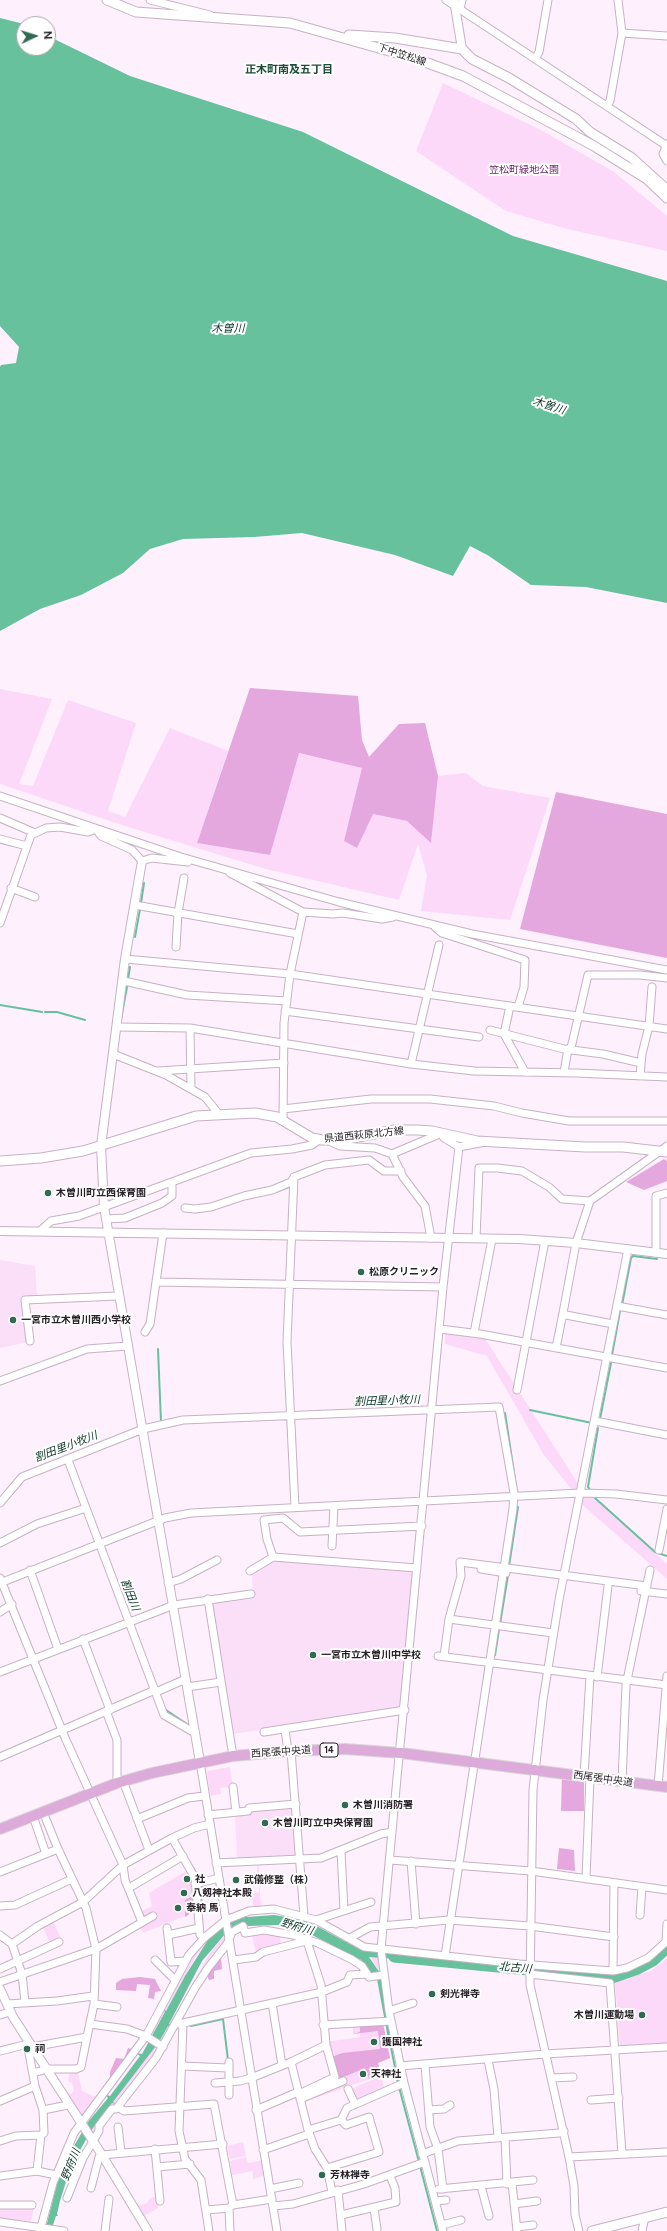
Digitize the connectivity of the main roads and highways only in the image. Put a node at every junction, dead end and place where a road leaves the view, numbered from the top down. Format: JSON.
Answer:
{"nodes":[{"id":1,"x":107,"y":0,"type":"edge"},
{"id":2,"x":340,"y":35,"type":"junction"},
{"id":3,"x":667,"y":190,"type":"edge"},
{"id":4,"x":667,"y":198,"type":"edge"},
{"id":5,"x":663,"y":1152,"type":"edge"},
{"id":6,"x":0,"y":1161,"type":"edge"},
{"id":7,"x":662,"y":1787,"type":"edge"},
{"id":8,"x":0,"y":1829,"type":"edge"},
{"id":9,"x":667,"y":2212,"type":"edge"},
{"id":10,"x":592,"y":2231,"type":"edge"}],
"edges":[{"from":1,"to":2,"type":"main road","name":"下中笠松線"},
{"from":2,"to":3,"type":"main road"},
{"from":2,"to":4,"type":"main road","name":"下中笠松線"},
{"from":5,"to":6,"type":"main road","name":"県道西萩原北方線"},
{"from":7,"to":8,"type":"main road","name":"西尾張中央道","number":"14"},
{"from":9,"to":10,"type":"main road"}]}
